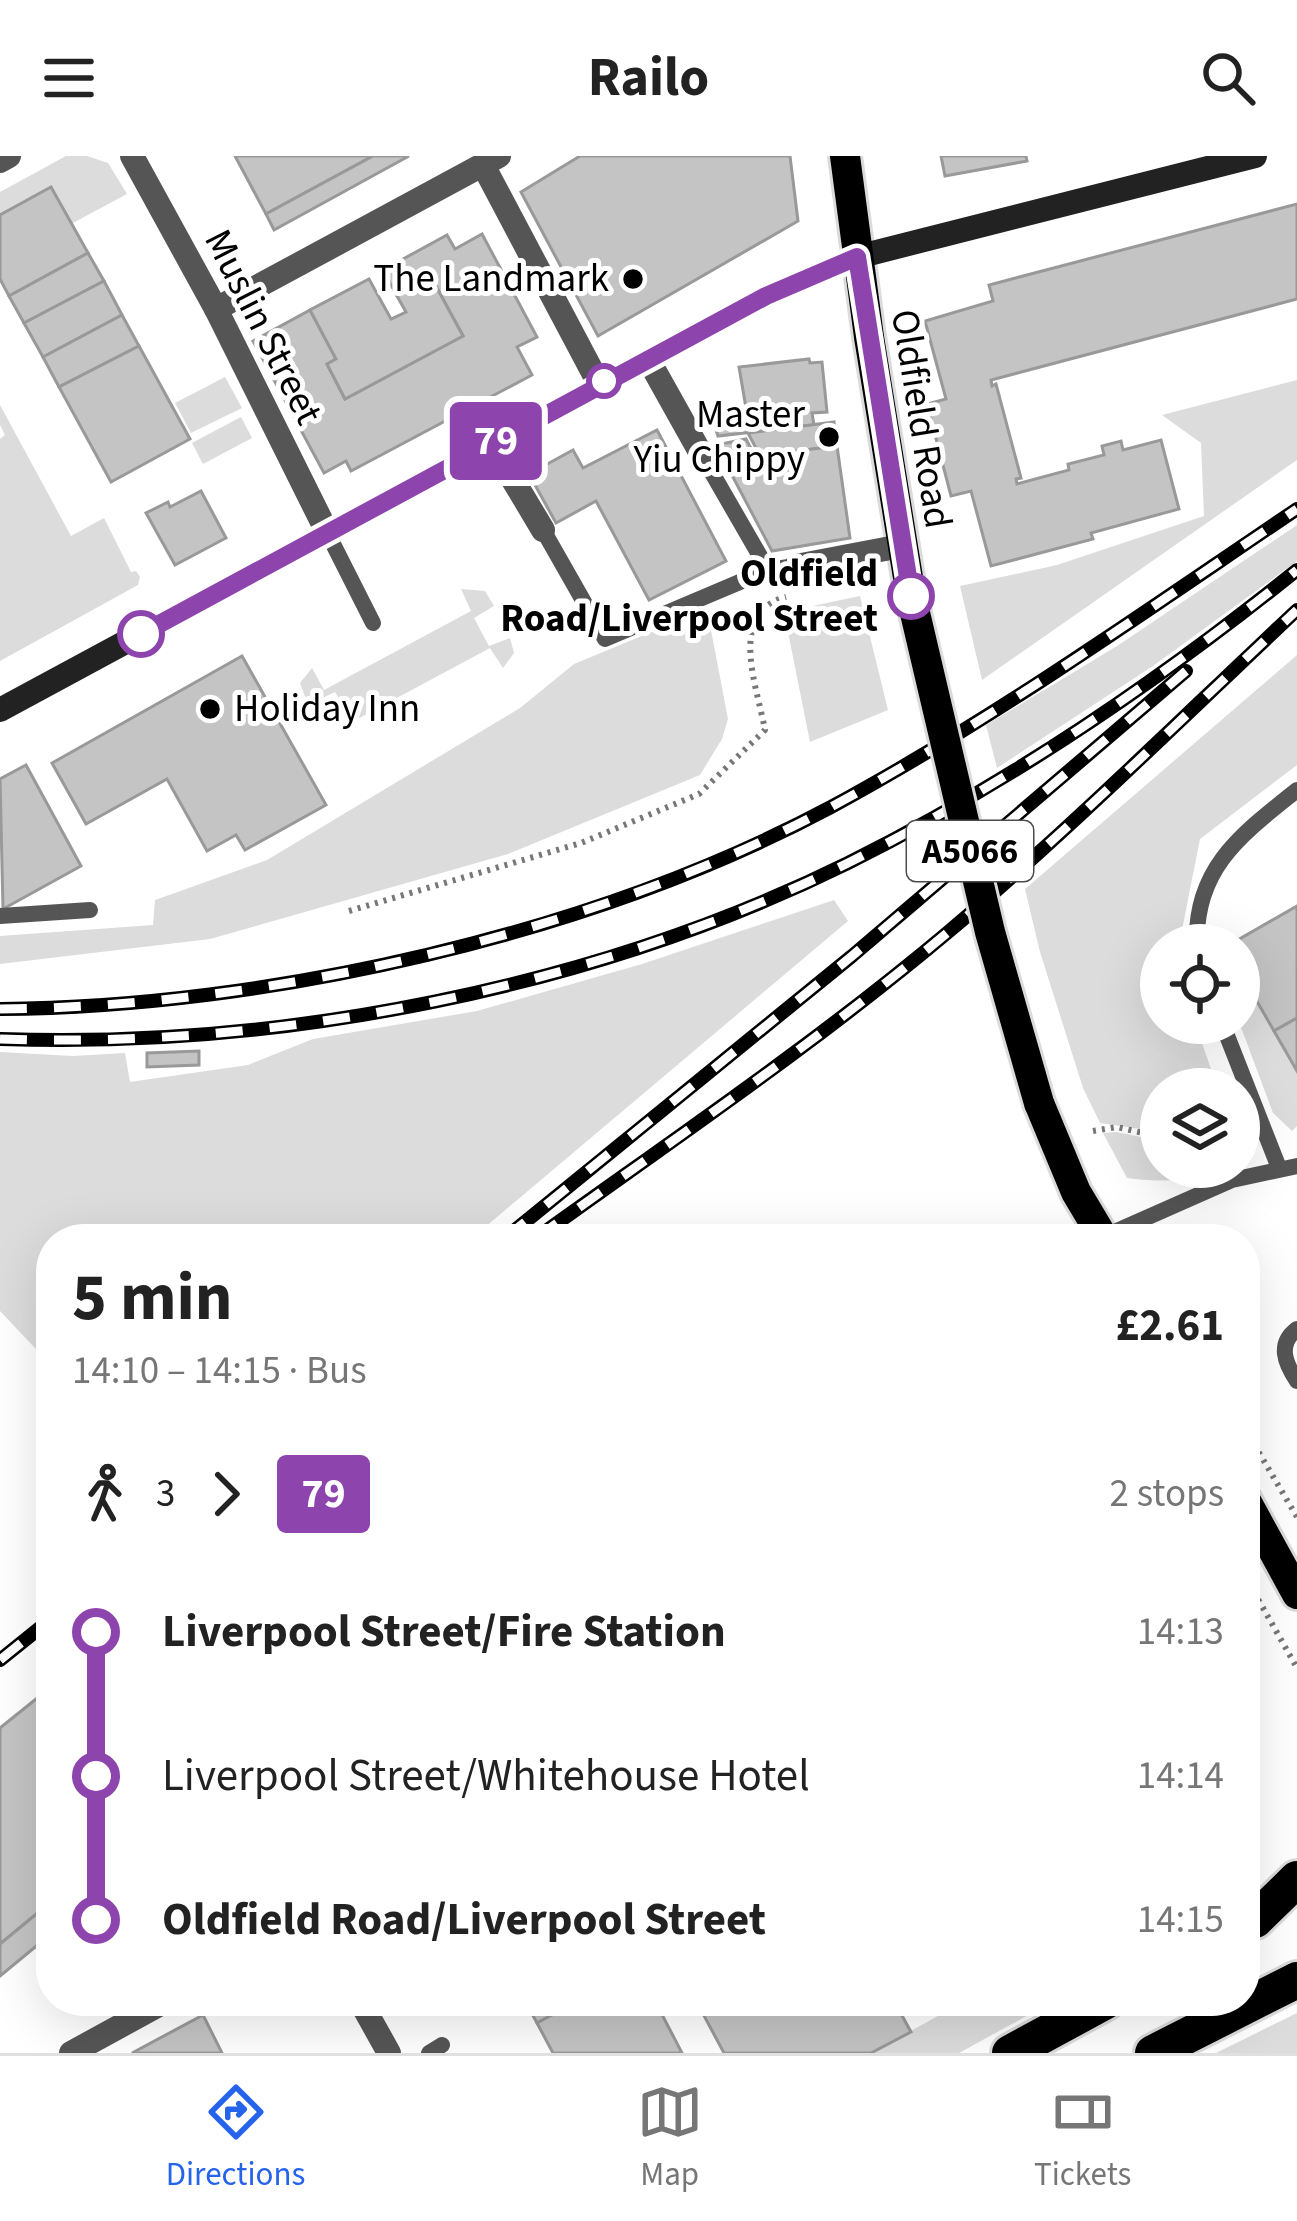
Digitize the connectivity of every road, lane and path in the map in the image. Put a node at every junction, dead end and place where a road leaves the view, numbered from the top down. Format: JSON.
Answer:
{"nodes":[{"id":1,"x":9,"y":156,"type":"edge"},
{"id":2,"x":132,"y":156,"type":"edge"},
{"id":3,"x":845,"y":156,"type":"edge"},
{"id":4,"x":1255,"y":156,"type":"edge"},
{"id":5,"x":0,"y":161,"type":"edge"},
{"id":6,"x":491,"y":161,"type":"edge"},
{"id":7,"x":857,"y":257,"type":"junction"},
{"id":8,"x":216,"y":310,"type":"junction"},
{"id":9,"x":648,"y":359,"type":"junction"},
{"id":10,"x":599,"y":384,"type":"junction"},
{"id":11,"x":491,"y":443,"type":"junction"},
{"id":12,"x":700,"y":452,"type":"joint"},
{"id":13,"x":543,"y":530,"type":"joint"},
{"id":14,"x":327,"y":532,"type":"junction"},
{"id":15,"x":901,"y":545,"type":"junction"},
{"id":16,"x":796,"y":566,"type":"joint"},
{"id":17,"x":768,"y":570,"type":"junction"},
{"id":18,"x":786,"y":597,"type":"dead end"},
{"id":19,"x":374,"y":623,"type":"dead end"},
{"id":20,"x":0,"y":710,"type":"edge"},
{"id":21,"x":1297,"y":790,"type":"edge"},
{"id":22,"x":90,"y":910,"type":"dead end"},
{"id":23,"x":349,"y":911,"type":"dead end"},
{"id":24,"x":0,"y":916,"type":"edge"},
{"id":25,"x":1196,"y":924,"type":"edge"},
{"id":26,"x":1232,"y":1044,"type":"edge"},
{"id":27,"x":1093,"y":1131,"type":"dead end"},
{"id":28,"x":1140,"y":1132,"type":"edge"},
{"id":29,"x":1288,"y":1167,"type":"edge"},
{"id":30,"x":1095,"y":1224,"type":"edge"},
{"id":31,"x":1135,"y":1224,"type":"edge"},
{"id":32,"x":1297,"y":1329,"type":"edge"},
{"id":33,"x":1297,"y":1381,"type":"edge"},
{"id":34,"x":1260,"y":1454,"type":"edge"},
{"id":35,"x":1297,"y":1517,"type":"edge"},
{"id":36,"x":1260,"y":1526,"type":"edge"},
{"id":37,"x":1297,"y":1594,"type":"edge"},
{"id":38,"x":1260,"y":1603,"type":"edge"},
{"id":39,"x":1297,"y":1668,"type":"edge"},
{"id":40,"x":1297,"y":1879,"type":"edge"},
{"id":41,"x":1297,"y":1900,"type":"edge"},
{"id":42,"x":1260,"y":1913,"type":"edge"},
{"id":43,"x":1260,"y":1917,"type":"edge"},
{"id":44,"x":1297,"y":1979,"type":"edge"},
{"id":45,"x":1260,"y":1998,"type":"edge"},
{"id":46,"x":139,"y":2016,"type":"edge"},
{"id":47,"x":369,"y":2016,"type":"edge"},
{"id":48,"x":1078,"y":2016,"type":"edge"},
{"id":49,"x":1225,"y":2016,"type":"edge"},
{"id":50,"x":71,"y":2053,"type":"edge"},
{"id":51,"x":389,"y":2053,"type":"edge"},
{"id":52,"x":1010,"y":2053,"type":"edge"},
{"id":53,"x":1153,"y":2053,"type":"edge"}],
"edges":[{"from":1,"to":5,"type":"street"},
{"from":2,"to":8,"type":"street","name":"Muslin Street"},
{"from":3,"to":7,"type":"main road","name":"Oldfield Road","number":"A5066"},
{"from":4,"to":7,"type":"street"},
{"from":6,"to":8,"type":"street"},
{"from":6,"to":10,"type":"street"},
{"from":7,"to":9,"type":"street"},
{"from":7,"to":15,"type":"main road","name":"Oldfield Road","number":"A5066"},
{"from":8,"to":14,"type":"street","name":"Muslin Street"},
{"from":9,"to":10,"type":"street"},
{"from":9,"to":12,"type":"street"},
{"from":10,"to":11,"type":"street"},
{"from":11,"to":13,"type":"street"},
{"from":11,"to":14,"type":"street"},
{"from":12,"to":17,"type":"lane"},
{"from":13,"to":17,"type":"lane"},
{"from":14,"to":19,"type":"lane"},
{"from":14,"to":20,"type":"street"},
{"from":15,"to":16,"type":"street"},
{"from":15,"to":30,"type":"main road","name":"Oldfield Road","number":"A5066","bridge":true},
{"from":16,"to":17,"type":"lane"},
{"from":18,"to":23,"type":"path"},
{"from":21,"to":25,"type":"lane"},
{"from":22,"to":24,"type":"lane"},
{"from":26,"to":29,"type":"lane"},
{"from":27,"to":28,"type":"path"},
{"from":29,"to":31,"type":"lane"},
{"from":32,"to":33,"type":"lane"},
{"from":34,"to":35,"type":"path"},
{"from":36,"to":37,"type":"main road"},
{"from":38,"to":39,"type":"path"},
{"from":40,"to":42,"type":"highway"},
{"from":41,"to":43,"type":"highway"},
{"from":44,"to":45,"type":"highway"},
{"from":46,"to":50,"type":"street"},
{"from":47,"to":51,"type":"street"},
{"from":48,"to":52,"type":"highway"},
{"from":49,"to":53,"type":"highway"}]}
